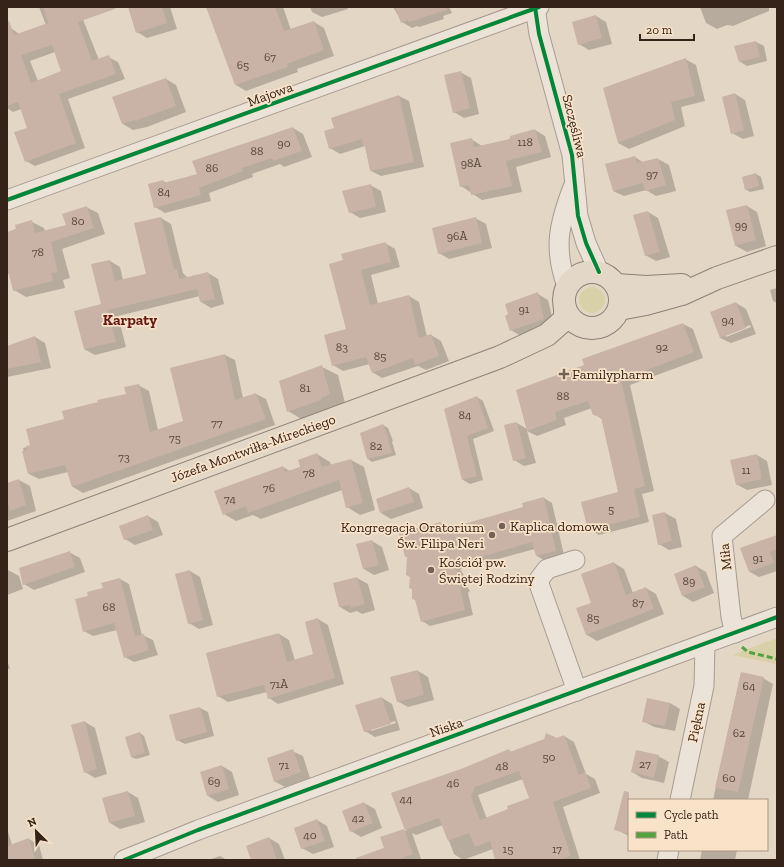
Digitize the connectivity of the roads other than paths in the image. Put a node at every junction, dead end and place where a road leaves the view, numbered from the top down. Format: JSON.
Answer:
{"nodes":[{"id":1,"x":537,"y":7,"type":"edge"},
{"id":2,"x":574,"y":186,"type":"junction"},
{"id":3,"x":7,"y":200,"type":"edge"},
{"id":4,"x":777,"y":257,"type":"edge"},
{"id":5,"x":599,"y":272,"type":"junction"},
{"id":6,"x":717,"y":278,"type":"junction"},
{"id":7,"x":616,"y":285,"type":"junction"},
{"id":8,"x":567,"y":286,"type":"junction"},
{"id":9,"x":619,"y":309,"type":"junction"},
{"id":10,"x":565,"y":310,"type":"junction"},
{"id":11,"x":583,"y":327,"type":"junction"},
{"id":12,"x":500,"y":357,"type":"junction"},
{"id":13,"x":766,"y":500,"type":"dead end"},
{"id":14,"x":7,"y":540,"type":"edge"},
{"id":15,"x":575,"y":560,"type":"dead end"},
{"id":16,"x":777,"y":617,"type":"edge"},
{"id":17,"x":735,"y":632,"type":"junction"},
{"id":18,"x":705,"y":644,"type":"junction"},
{"id":19,"x":577,"y":690,"type":"junction"},
{"id":20,"x":680,"y":799,"type":"edge"},
{"id":21,"x":124,"y":860,"type":"edge"}],
"edges":[{"from":1,"to":2,"type":"street","name":"Szczęśliwa"},
{"from":1,"to":3,"type":"street","name":"Majowa"},
{"from":2,"to":5,"type":"street","name":"Szczęśliwa"},
{"from":2,"to":8,"type":"street","name":"Szczęśliwa"},
{"from":4,"to":6,"type":"main road"},
{"from":5,"to":7,"type":"main road"},
{"from":5,"to":8,"type":"main road"},
{"from":6,"to":7,"type":"main road"},
{"from":6,"to":9,"type":"main road"},
{"from":7,"to":9,"type":"main road"},
{"from":8,"to":10,"type":"main road"},
{"from":9,"to":11,"type":"main road"},
{"from":10,"to":11,"type":"main road"},
{"from":10,"to":12,"type":"main road","name":"Józefa Montwiłła-Mireckiego"},
{"from":11,"to":12,"type":"main road","name":"Józefa Montwiłła-Mireckiego"},
{"from":12,"to":14,"type":"main road","name":"Józefa Montwiłła-Mireckiego"},
{"from":13,"to":17,"type":"street","name":"Miła"},
{"from":15,"to":19,"type":"street"},
{"from":16,"to":17,"type":"street","name":"Niska"},
{"from":17,"to":18,"type":"street","name":"Niska"},
{"from":18,"to":19,"type":"street","name":"Niska"},
{"from":18,"to":20,"type":"street","name":"Piękna"},
{"from":19,"to":21,"type":"street","name":"Niska"}]}
